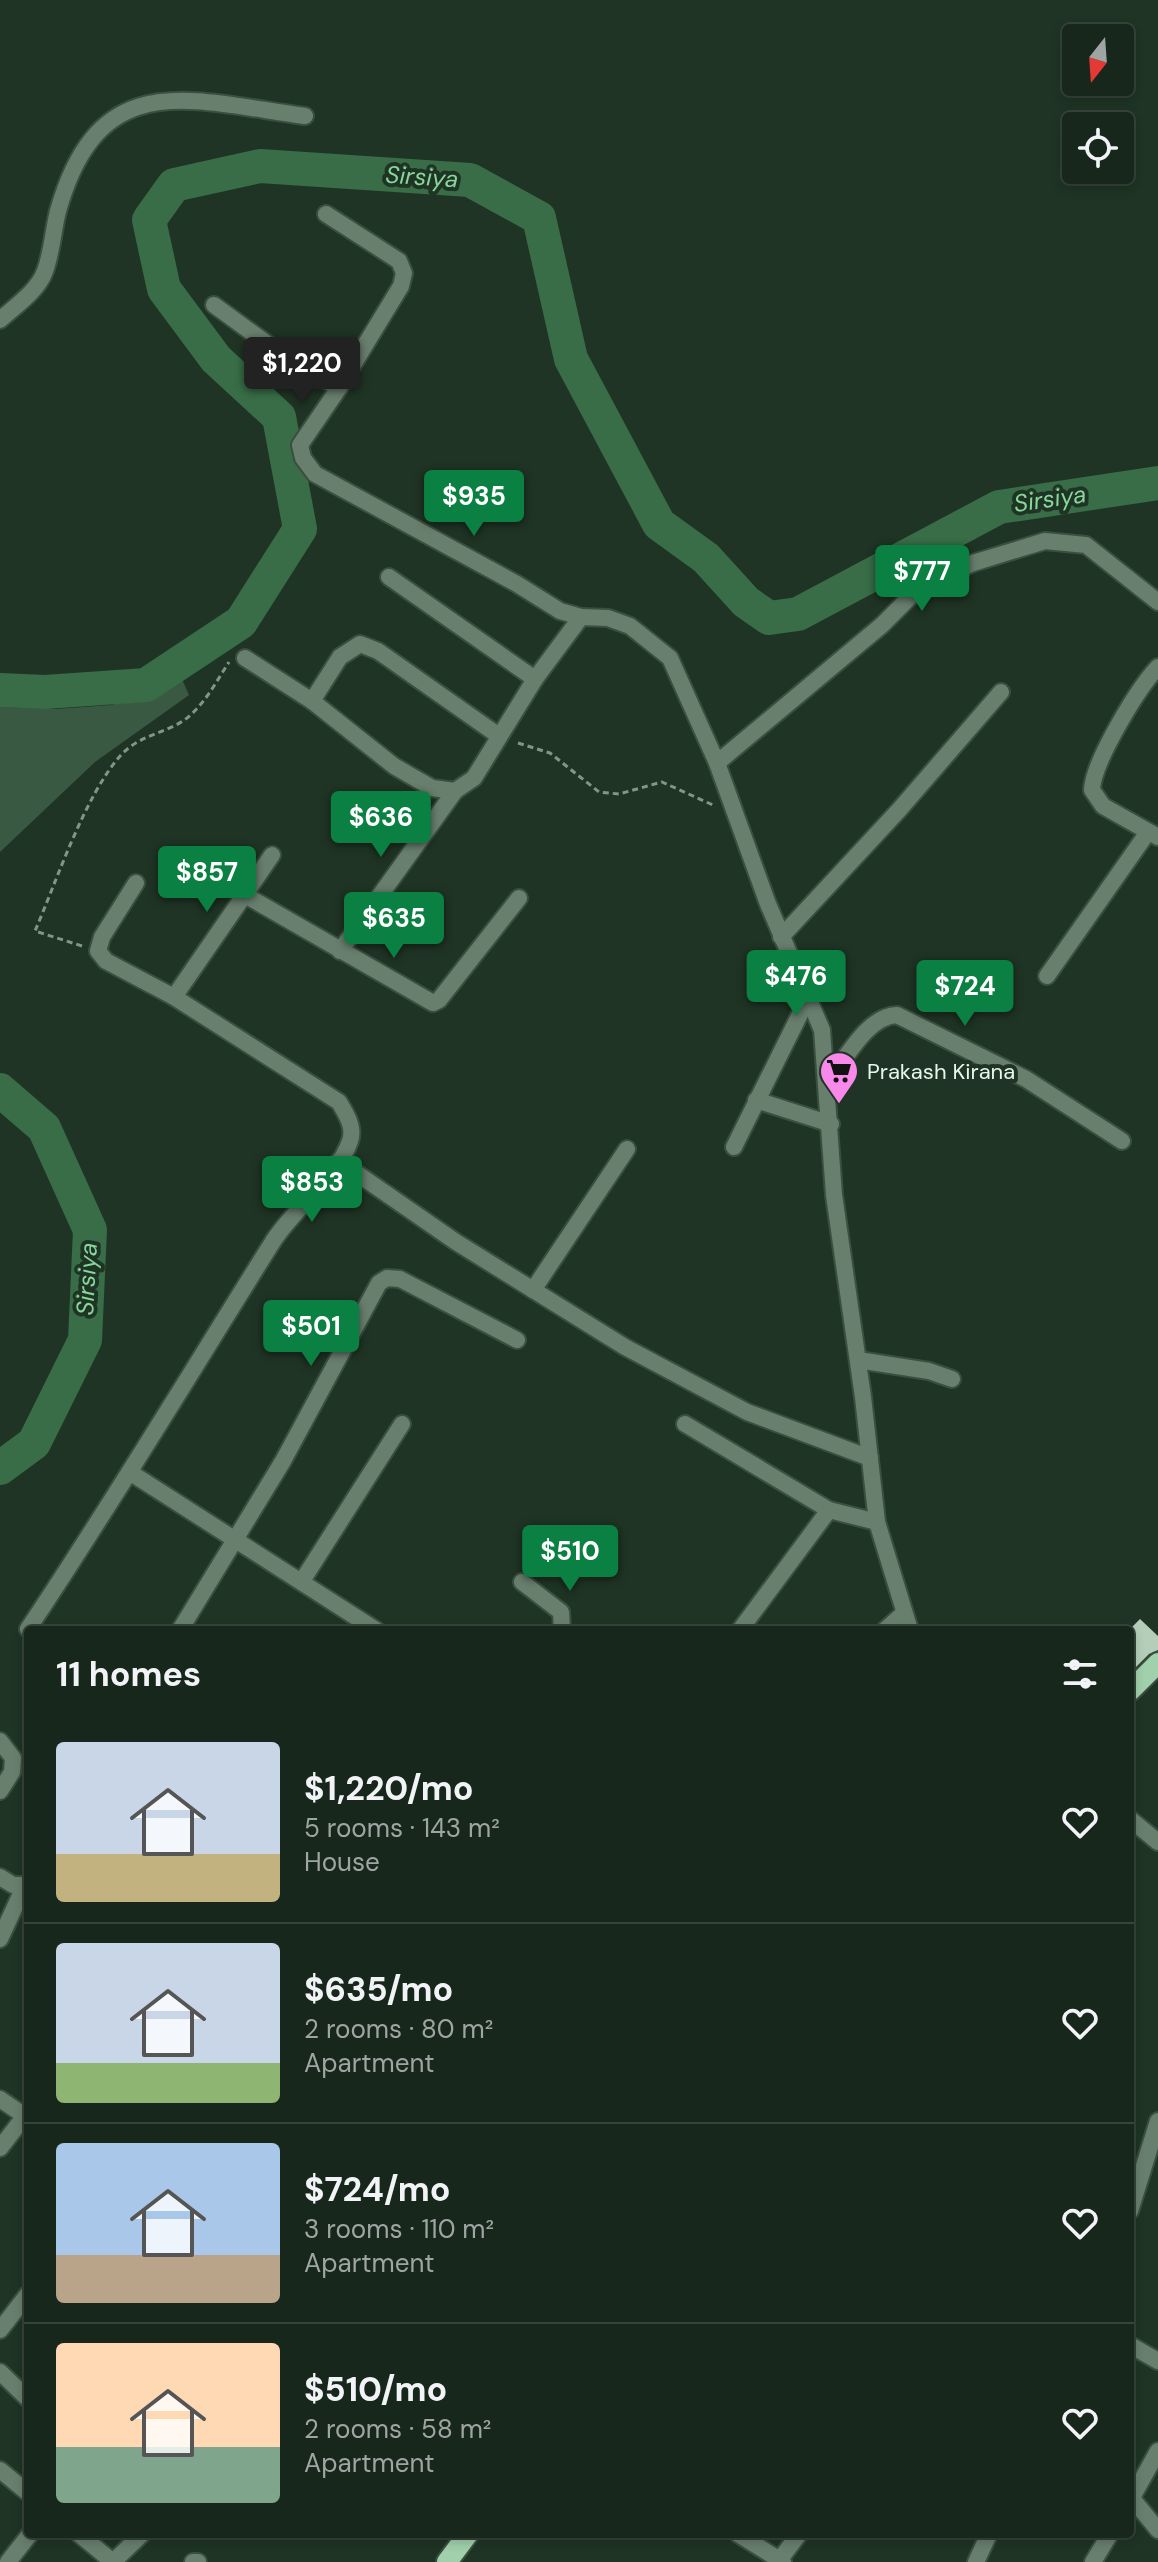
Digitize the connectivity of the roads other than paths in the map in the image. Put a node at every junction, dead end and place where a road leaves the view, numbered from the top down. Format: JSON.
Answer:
{"nodes":[{"id":1,"x":305,"y":116,"type":"dead end"},
{"id":2,"x":326,"y":214,"type":"dead end"},
{"id":3,"x":214,"y":305,"type":"dead end"},
{"id":4,"x":0,"y":320,"type":"edge"},
{"id":5,"x":339,"y":388,"type":"junction"},
{"id":6,"x":389,"y":577,"type":"dead end"},
{"id":7,"x":1158,"y":602,"type":"edge"},
{"id":8,"x":581,"y":617,"type":"junction"},
{"id":9,"x":245,"y":658,"type":"road end"},
{"id":10,"x":1158,"y":667,"type":"edge"},
{"id":11,"x":535,"y":679,"type":"junction"},
{"id":12,"x":1001,"y":692,"type":"dead end"},
{"id":13,"x":312,"y":701,"type":"junction"},
{"id":14,"x":499,"y":736,"type":"junction"},
{"id":15,"x":717,"y":763,"type":"junction"},
{"id":16,"x":455,"y":791,"type":"junction"},
{"id":17,"x":1153,"y":835,"type":"edge"},
{"id":18,"x":272,"y":855,"type":"dead end"},
{"id":19,"x":136,"y":883,"type":"dead end"},
{"id":20,"x":245,"y":895,"type":"junction"},
{"id":21,"x":519,"y":898,"type":"dead end"},
{"id":22,"x":781,"y":937,"type":"junction"},
{"id":23,"x":340,"y":951,"type":"junction"},
{"id":24,"x":1047,"y":976,"type":"dead end"},
{"id":25,"x":809,"y":996,"type":"junction"},
{"id":26,"x":174,"y":997,"type":"junction"},
{"id":27,"x":828,"y":1081,"type":"junction"},
{"id":28,"x":756,"y":1100,"type":"junction"},
{"id":29,"x":831,"y":1124,"type":"junction"},
{"id":30,"x":1122,"y":1141,"type":"dead end"},
{"id":31,"x":734,"y":1147,"type":"dead end"},
{"id":32,"x":627,"y":1149,"type":"dead end"},
{"id":33,"x":339,"y":1161,"type":"junction"},
{"id":34,"x":533,"y":1290,"type":"junction"},
{"id":35,"x":517,"y":1340,"type":"dead end"},
{"id":36,"x":858,"y":1360,"type":"junction"},
{"id":37,"x":952,"y":1379,"type":"dead end"},
{"id":38,"x":402,"y":1424,"type":"dead end"},
{"id":39,"x":685,"y":1424,"type":"dead end"},
{"id":40,"x":870,"y":1458,"type":"junction"},
{"id":41,"x":131,"y":1473,"type":"junction"},
{"id":42,"x":829,"y":1510,"type":"junction"},
{"id":43,"x":877,"y":1522,"type":"junction"},
{"id":44,"x":235,"y":1537,"type":"junction"},
{"id":45,"x":302,"y":1581,"type":"junction"},
{"id":46,"x":522,"y":1582,"type":"dead end"},
{"id":47,"x":903,"y":1614,"type":"junction"},
{"id":48,"x":30,"y":1626,"type":"edge"},
{"id":49,"x":182,"y":1626,"type":"edge"},
{"id":50,"x":370,"y":1626,"type":"edge"},
{"id":51,"x":562,"y":1626,"type":"edge"},
{"id":52,"x":743,"y":1626,"type":"edge"},
{"id":53,"x":890,"y":1626,"type":"edge"},
{"id":54,"x":908,"y":1626,"type":"edge"},
{"id":55,"x":1158,"y":1663,"type":"edge"},
{"id":56,"x":1134,"y":1687,"type":"edge"},
{"id":57,"x":0,"y":1741,"type":"edge"},
{"id":58,"x":0,"y":1791,"type":"edge"},
{"id":59,"x":1134,"y":1822,"type":"edge"},
{"id":60,"x":1158,"y":1842,"type":"edge"},
{"id":61,"x":0,"y":1877,"type":"edge"},
{"id":62,"x":24,"y":1885,"type":"edge"},
{"id":63,"x":24,"y":1890,"type":"edge"},
{"id":64,"x":0,"y":1939,"type":"edge"},
{"id":65,"x":0,"y":2099,"type":"edge"},
{"id":66,"x":24,"y":2114,"type":"edge"},
{"id":67,"x":24,"y":2120,"type":"edge"},
{"id":68,"x":1157,"y":2124,"type":"edge"},
{"id":69,"x":0,"y":2148,"type":"edge"},
{"id":70,"x":1134,"y":2198,"type":"edge"},
{"id":71,"x":24,"y":2299,"type":"edge"},
{"id":72,"x":0,"y":2330,"type":"edge"},
{"id":73,"x":1134,"y":2347,"type":"edge"},
{"id":74,"x":1158,"y":2361,"type":"edge"},
{"id":75,"x":0,"y":2372,"type":"edge"},
{"id":76,"x":24,"y":2395,"type":"edge"},
{"id":77,"x":1158,"y":2451,"type":"edge"},
{"id":78,"x":0,"y":2470,"type":"edge"},
{"id":79,"x":24,"y":2484,"type":"edge"},
{"id":80,"x":1134,"y":2493,"type":"edge"},
{"id":81,"x":1134,"y":2502,"type":"edge"},
{"id":82,"x":1158,"y":2530,"type":"edge"},
{"id":83,"x":27,"y":2538,"type":"edge"},
{"id":84,"x":84,"y":2538,"type":"edge"},
{"id":85,"x":138,"y":2538,"type":"edge"},
{"id":86,"x":465,"y":2538,"type":"edge"},
{"id":87,"x":744,"y":2538,"type":"edge"},
{"id":88,"x":796,"y":2538,"type":"edge"},
{"id":89,"x":987,"y":2538,"type":"edge"},
{"id":90,"x":1108,"y":2538,"type":"edge"},
{"id":91,"x":780,"y":2561,"type":"edge"},
{"id":92,"x":8,"y":2562,"type":"edge"},
{"id":93,"x":113,"y":2562,"type":"edge"},
{"id":94,"x":447,"y":2562,"type":"edge"},
{"id":95,"x":976,"y":2562,"type":"edge"},
{"id":96,"x":1093,"y":2562,"type":"edge"}],
"edges":[{"from":1,"to":4,"type":"street"},
{"from":2,"to":5,"type":"street"},
{"from":3,"to":5,"type":"street"},
{"from":5,"to":8,"type":"street"},
{"from":6,"to":11,"type":"street"},
{"from":7,"to":15,"type":"street"},
{"from":8,"to":11,"type":"street"},
{"from":8,"to":15,"type":"street"},
{"from":9,"to":13,"type":"street"},
{"from":10,"to":17,"type":"street"},
{"from":11,"to":14,"type":"street"},
{"from":12,"to":22,"type":"street"},
{"from":13,"to":14,"type":"street"},
{"from":13,"to":16,"type":"street"},
{"from":14,"to":16,"type":"street"},
{"from":15,"to":22,"type":"street"},
{"from":16,"to":23,"type":"street"},
{"from":17,"to":24,"type":"street"},
{"from":18,"to":20,"type":"street"},
{"from":19,"to":26,"type":"street"},
{"from":20,"to":23,"type":"street"},
{"from":20,"to":26,"type":"street"},
{"from":21,"to":23,"type":"street"},
{"from":22,"to":25,"type":"street"},
{"from":25,"to":27,"type":"street"},
{"from":25,"to":28,"type":"street"},
{"from":26,"to":33,"type":"street"},
{"from":27,"to":29,"type":"street"},
{"from":27,"to":30,"type":"street"},
{"from":28,"to":29,"type":"street"},
{"from":28,"to":31,"type":"street"},
{"from":29,"to":36,"type":"street"},
{"from":32,"to":34,"type":"street"},
{"from":33,"to":34,"type":"street"},
{"from":33,"to":41,"type":"street"},
{"from":34,"to":40,"type":"street"},
{"from":35,"to":44,"type":"street"},
{"from":36,"to":37,"type":"street"},
{"from":36,"to":40,"type":"street"},
{"from":38,"to":45,"type":"street"},
{"from":39,"to":42,"type":"street"},
{"from":40,"to":43,"type":"street"},
{"from":41,"to":44,"type":"street"},
{"from":41,"to":48,"type":"street"},
{"from":42,"to":43,"type":"street"},
{"from":42,"to":52,"type":"street"},
{"from":43,"to":47,"type":"street"},
{"from":44,"to":45,"type":"street"},
{"from":44,"to":49,"type":"street"},
{"from":45,"to":50,"type":"street"},
{"from":46,"to":51,"type":"street"},
{"from":47,"to":53,"type":"street"},
{"from":47,"to":54,"type":"street"},
{"from":55,"to":56,"type":"main road"},
{"from":57,"to":58,"type":"street"},
{"from":59,"to":60,"type":"street"},
{"from":61,"to":62,"type":"street"},
{"from":63,"to":64,"type":"street"},
{"from":65,"to":66,"type":"street"},
{"from":67,"to":69,"type":"street"},
{"from":68,"to":70,"type":"street"},
{"from":71,"to":72,"type":"street"},
{"from":73,"to":74,"type":"street"},
{"from":75,"to":76,"type":"street"},
{"from":77,"to":80,"type":"street"},
{"from":78,"to":79,"type":"street"},
{"from":81,"to":82,"type":"street"},
{"from":83,"to":92,"type":"street"},
{"from":84,"to":93,"type":"street"},
{"from":85,"to":93,"type":"street"},
{"from":86,"to":94,"type":"main road"},
{"from":87,"to":91,"type":"street"},
{"from":88,"to":91,"type":"street"},
{"from":89,"to":95,"type":"street"},
{"from":90,"to":96,"type":"street"}]}
